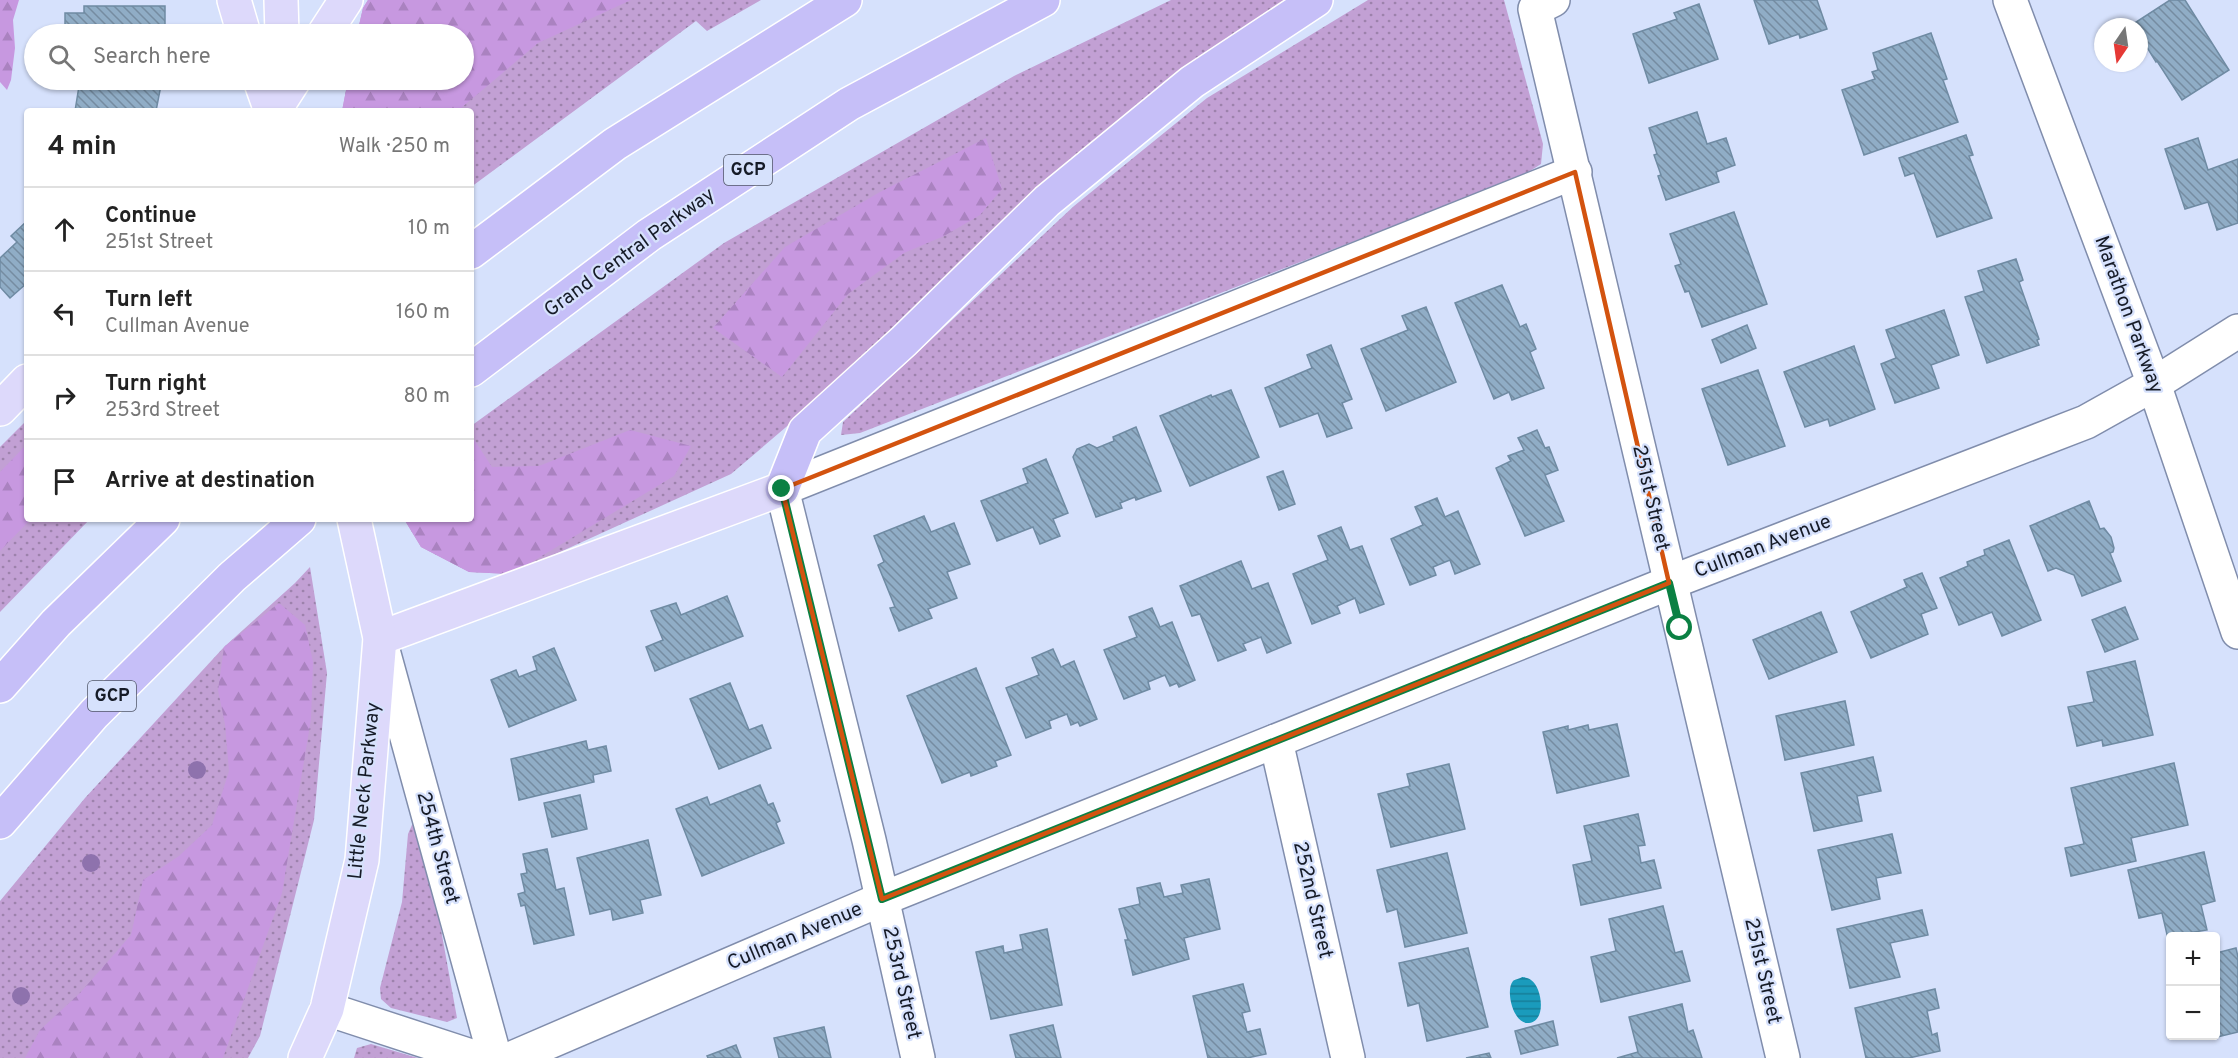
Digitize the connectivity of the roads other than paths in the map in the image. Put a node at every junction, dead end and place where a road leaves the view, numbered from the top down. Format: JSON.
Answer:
{"nodes":[{"id":1,"x":234,"y":0,"type":"edge"},
{"id":2,"x":281,"y":0,"type":"edge"},
{"id":3,"x":346,"y":0,"type":"edge"},
{"id":4,"x":845,"y":0,"type":"edge"},
{"id":5,"x":1043,"y":0,"type":"edge"},
{"id":6,"x":1317,"y":0,"type":"edge"},
{"id":7,"x":2010,"y":0,"type":"edge"},
{"id":8,"x":1544,"y":4,"type":"edge"},
{"id":9,"x":241,"y":24,"type":"edge"},
{"id":10,"x":282,"y":24,"type":"edge"},
{"id":11,"x":330,"y":24,"type":"edge"},
{"id":12,"x":264,"y":90,"type":"edge"},
{"id":13,"x":276,"y":90,"type":"edge"},
{"id":14,"x":287,"y":90,"type":"edge"},
{"id":15,"x":272,"y":108,"type":"edge"},
{"id":16,"x":273,"y":108,"type":"edge"},
{"id":17,"x":275,"y":108,"type":"edge"},
{"id":18,"x":1575,"y":172,"type":"junction"},
{"id":19,"x":474,"y":250,"type":"edge"},
{"id":20,"x":2238,"y":331,"type":"edge"},
{"id":21,"x":474,"y":368,"type":"edge"},
{"id":22,"x":24,"y":384,"type":"edge"},
{"id":23,"x":2154,"y":384,"type":"junction"},
{"id":24,"x":0,"y":409,"type":"edge"},
{"id":25,"x":782,"y":489,"type":"junction"},
{"id":26,"x":160,"y":522,"type":"edge"},
{"id":27,"x":296,"y":522,"type":"edge"},
{"id":28,"x":355,"y":522,"type":"edge"},
{"id":29,"x":1669,"y":583,"type":"junction"},
{"id":30,"x":2238,"y":633,"type":"edge"},
{"id":31,"x":380,"y":639,"type":"junction"},
{"id":32,"x":0,"y":686,"type":"edge"},
{"id":33,"x":1276,"y":741,"type":"junction"},
{"id":34,"x":0,"y":822,"type":"edge"},
{"id":35,"x":882,"y":899,"type":"junction"},
{"id":36,"x":327,"y":1009,"type":"junction"},
{"id":37,"x":305,"y":1058,"type":"edge"},
{"id":38,"x":477,"y":1058,"type":"edge"},
{"id":39,"x":495,"y":1058,"type":"edge"},
{"id":40,"x":512,"y":1058,"type":"edge"},
{"id":41,"x":918,"y":1058,"type":"edge"},
{"id":42,"x":1348,"y":1058,"type":"edge"},
{"id":43,"x":1783,"y":1058,"type":"edge"}],
"edges":[{"from":1,"to":9,"type":"main road"},
{"from":2,"to":10,"type":"main road"},
{"from":3,"to":11,"type":"main road"},
{"from":4,"to":19,"type":"highway"},
{"from":5,"to":21,"type":"highway","name":"Grand Central Parkway","number":"GCP"},
{"from":6,"to":25,"type":"highway"},
{"from":7,"to":23,"type":"street","name":"Marathon Parkway"},
{"from":8,"to":18,"type":"street","name":"251st Street"},
{"from":12,"to":15,"type":"main road"},
{"from":13,"to":16,"type":"main road"},
{"from":14,"to":17,"type":"main road"},
{"from":18,"to":25,"type":"street"},
{"from":18,"to":29,"type":"street","name":"251st Street"},
{"from":20,"to":23,"type":"street","name":"Cullman Avenue"},
{"from":22,"to":24,"type":"main road"},
{"from":23,"to":29,"type":"street","name":"Cullman Avenue"},
{"from":23,"to":30,"type":"street","name":"Marathon Parkway"},
{"from":25,"to":31,"type":"main road"},
{"from":25,"to":35,"type":"street","name":"253rd Street"},
{"from":26,"to":32,"type":"highway"},
{"from":27,"to":34,"type":"highway","number":"GCP"},
{"from":28,"to":31,"type":"main road","name":"Little Neck Parkway"},
{"from":29,"to":33,"type":"street","name":"Cullman Avenue"},
{"from":29,"to":43,"type":"street","name":"251st Street"},
{"from":31,"to":36,"type":"main road","name":"Little Neck Parkway"},
{"from":31,"to":39,"type":"street","name":"254th Street"},
{"from":33,"to":35,"type":"street","name":"Cullman Avenue"},
{"from":33,"to":42,"type":"street","name":"252nd Street"},
{"from":35,"to":40,"type":"street","name":"Cullman Avenue"},
{"from":35,"to":41,"type":"street","name":"253rd Street"},
{"from":36,"to":37,"type":"main road","name":"Little Neck Parkway"},
{"from":36,"to":38,"type":"street"}]}
